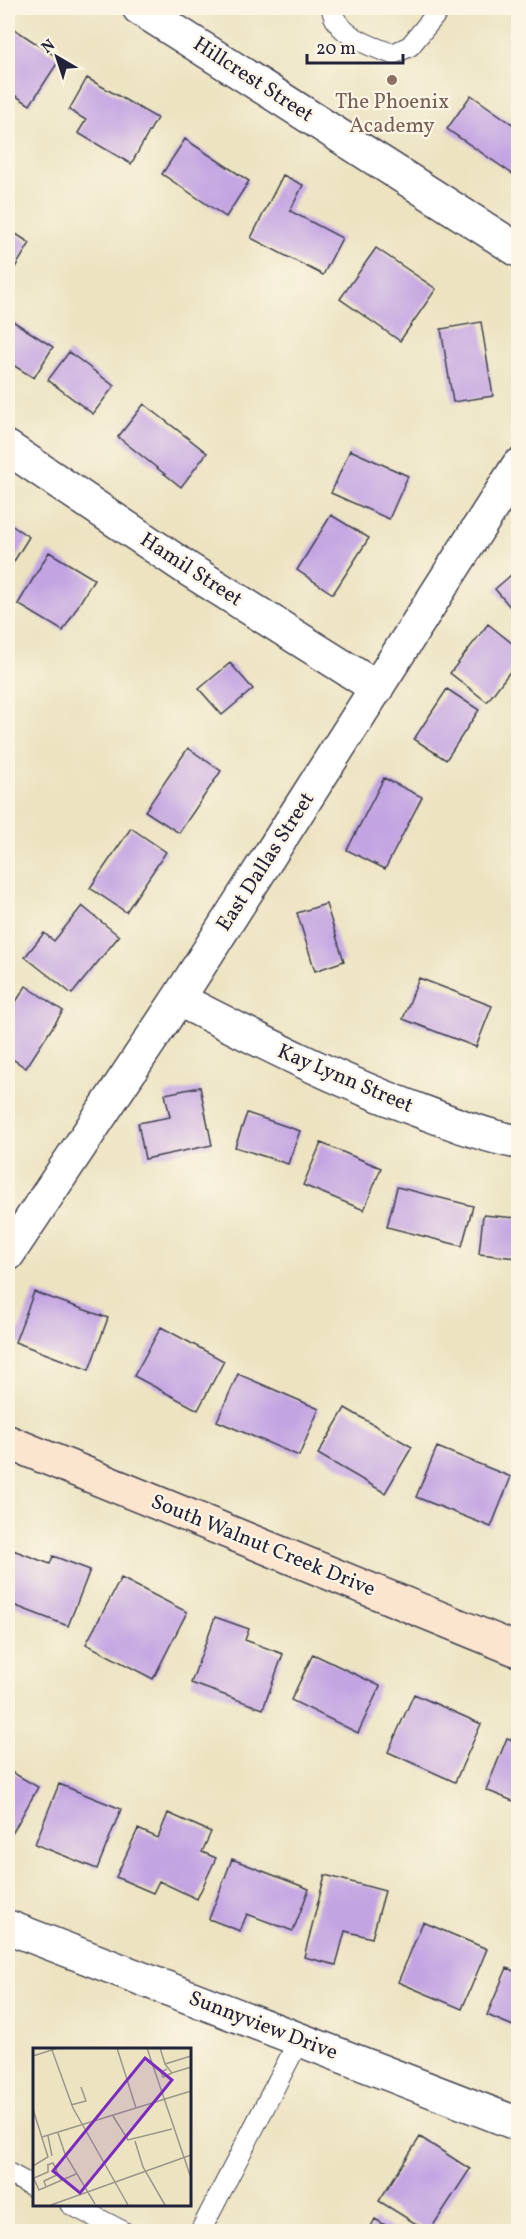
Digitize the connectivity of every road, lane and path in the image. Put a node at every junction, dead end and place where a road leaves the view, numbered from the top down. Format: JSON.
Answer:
{"nodes":[{"id":1,"x":139,"y":8,"type":"edge"},
{"id":2,"x":332,"y":8,"type":"edge"},
{"id":3,"x":441,"y":8,"type":"edge"},
{"id":4,"x":519,"y":250,"type":"edge"},
{"id":5,"x":8,"y":448,"type":"edge"},
{"id":6,"x":519,"y":466,"type":"edge"},
{"id":7,"x":377,"y":688,"type":"junction"},
{"id":8,"x":178,"y":999,"type":"junction"},
{"id":9,"x":519,"y":1142,"type":"edge"},
{"id":10,"x":8,"y":1254,"type":"edge"},
{"id":11,"x":8,"y":1442,"type":"edge"},
{"id":12,"x":519,"y":1650,"type":"edge"},
{"id":13,"x":8,"y":1928,"type":"edge"},
{"id":14,"x":298,"y":2040,"type":"junction"},
{"id":15,"x":519,"y":2124,"type":"edge"},
{"id":16,"x":8,"y":2173,"type":"edge"},
{"id":17,"x":33,"y":2186,"type":"edge"},
{"id":18,"x":71,"y":2206,"type":"edge"},
{"id":19,"x":94,"y":2225,"type":"edge"},
{"id":20,"x":124,"y":2232,"type":"edge"},
{"id":21,"x":200,"y":2232,"type":"edge"}],
"edges":[{"from":1,"to":4,"type":"street","name":"Hillcrest Street"},
{"from":2,"to":3,"type":"lane"},
{"from":5,"to":7,"type":"street","name":"Hamil Street"},
{"from":6,"to":7,"type":"street","name":"East Dallas Street"},
{"from":7,"to":8,"type":"street","name":"East Dallas Street"},
{"from":8,"to":9,"type":"street","name":"Kay Lynn Street"},
{"from":8,"to":10,"type":"street","name":"East Dallas Street"},
{"from":11,"to":12,"type":"street","name":"South Walnut Creek Drive"},
{"from":13,"to":14,"type":"street","name":"Sunnyview Drive"},
{"from":14,"to":15,"type":"street","name":"Sunnyview Drive"},
{"from":14,"to":21,"type":"lane"},
{"from":16,"to":17,"type":"lane"},
{"from":18,"to":19,"type":"lane"},
{"from":19,"to":20,"type":"lane"}]}
